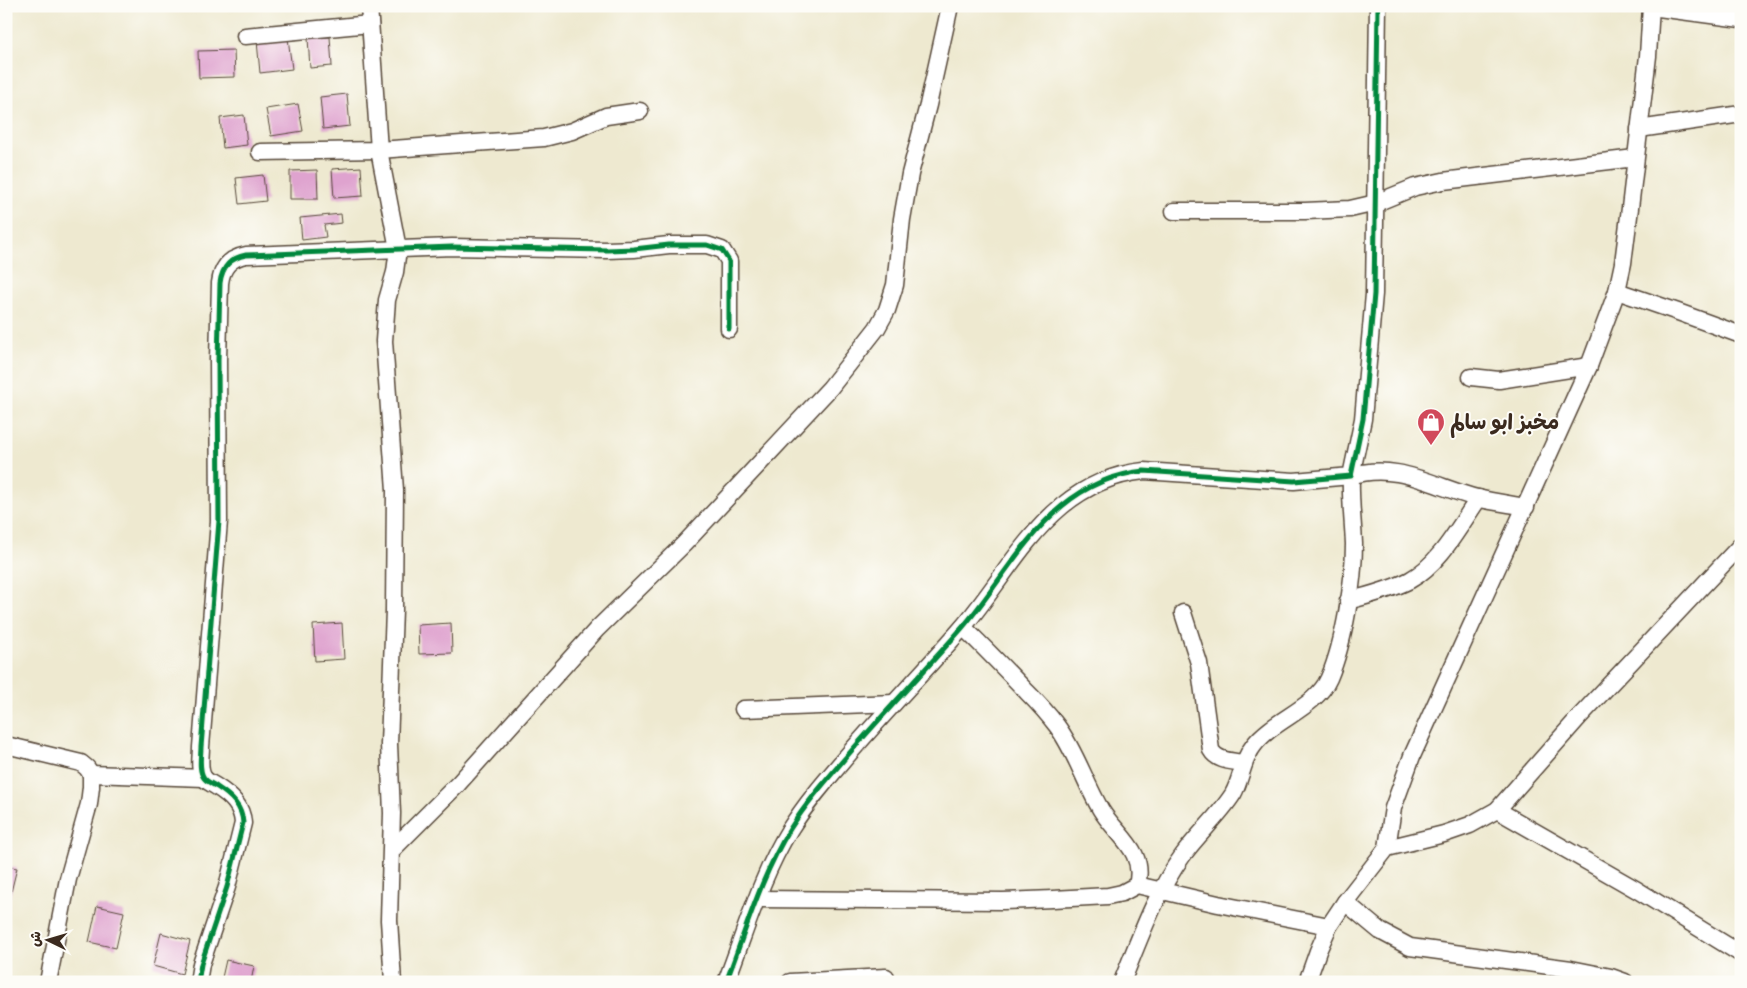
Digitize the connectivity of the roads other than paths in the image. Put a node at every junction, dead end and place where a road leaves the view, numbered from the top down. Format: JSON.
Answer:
{"nodes":[{"id":1,"x":369,"y":6,"type":"edge"},
{"id":2,"x":950,"y":6,"type":"edge"},
{"id":3,"x":1378,"y":6,"type":"edge"},
{"id":4,"x":1651,"y":7,"type":"edge"},
{"id":5,"x":1741,"y":19,"type":"edge"},
{"id":6,"x":370,"y":24,"type":"junction"},
{"id":7,"x":245,"y":36,"type":"dead end"},
{"id":8,"x":640,"y":111,"type":"dead end"},
{"id":9,"x":1741,"y":114,"type":"edge"},
{"id":10,"x":1639,"y":129,"type":"junction"},
{"id":11,"x":379,"y":150,"type":"junction"},
{"id":12,"x":260,"y":152,"type":"dead end"},
{"id":13,"x":1635,"y":158,"type":"junction"},
{"id":14,"x":1376,"y":203,"type":"junction"},
{"id":15,"x":1174,"y":211,"type":"dead end"},
{"id":16,"x":398,"y":249,"type":"junction"},
{"id":17,"x":1617,"y":291,"type":"junction"},
{"id":18,"x":729,"y":329,"type":"dead end"},
{"id":19,"x":1741,"y":336,"type":"edge"},
{"id":20,"x":1589,"y":366,"type":"junction"},
{"id":21,"x":1471,"y":377,"type":"dead end"},
{"id":22,"x":1351,"y":476,"type":"junction"},
{"id":23,"x":1479,"y":498,"type":"junction"},
{"id":24,"x":1526,"y":507,"type":"junction"},
{"id":25,"x":1741,"y":545,"type":"edge"},
{"id":26,"x":1348,"y":601,"type":"junction"},
{"id":27,"x":1183,"y":613,"type":"dead end"},
{"id":28,"x":963,"y":627,"type":"junction"},
{"id":29,"x":894,"y":703,"type":"junction"},
{"id":30,"x":743,"y":709,"type":"dead end"},
{"id":31,"x":6,"y":745,"type":"edge"},
{"id":32,"x":1243,"y":763,"type":"junction"},
{"id":33,"x":91,"y":774,"type":"junction"},
{"id":34,"x":204,"y":778,"type":"junction"},
{"id":35,"x":1497,"y":810,"type":"junction"},
{"id":36,"x":1388,"y":848,"type":"junction"},
{"id":37,"x":392,"y":850,"type":"junction"},
{"id":38,"x":1137,"y":885,"type":"junction"},
{"id":39,"x":1162,"y":891,"type":"junction"},
{"id":40,"x":757,"y":899,"type":"junction"},
{"id":41,"x":1345,"y":902,"type":"junction"},
{"id":42,"x":1329,"y":926,"type":"junction"},
{"id":43,"x":1741,"y":954,"type":"edge"},
{"id":44,"x":886,"y":977,"type":"dead end"},
{"id":45,"x":48,"y":982,"type":"edge"},
{"id":46,"x":198,"y":982,"type":"edge"},
{"id":47,"x":394,"y":982,"type":"edge"},
{"id":48,"x":726,"y":982,"type":"edge"},
{"id":49,"x":790,"y":982,"type":"edge"},
{"id":50,"x":1122,"y":982,"type":"edge"},
{"id":51,"x":1307,"y":982,"type":"edge"},
{"id":52,"x":1625,"y":982,"type":"edge"}],
"edges":[{"from":1,"to":6,"type":"street"},
{"from":2,"to":37,"type":"street"},
{"from":3,"to":14,"type":"street"},
{"from":4,"to":5,"type":"street"},
{"from":4,"to":10,"type":"street"},
{"from":6,"to":7,"type":"street"},
{"from":6,"to":11,"type":"street"},
{"from":8,"to":11,"type":"street"},
{"from":9,"to":10,"type":"street"},
{"from":10,"to":13,"type":"street"},
{"from":11,"to":12,"type":"street"},
{"from":11,"to":16,"type":"street"},
{"from":13,"to":14,"type":"street"},
{"from":13,"to":17,"type":"street"},
{"from":14,"to":15,"type":"street"},
{"from":14,"to":22,"type":"street"},
{"from":16,"to":18,"type":"street"},
{"from":16,"to":34,"type":"street"},
{"from":16,"to":37,"type":"street"},
{"from":17,"to":19,"type":"street"},
{"from":17,"to":20,"type":"street"},
{"from":20,"to":21,"type":"street"},
{"from":20,"to":24,"type":"street"},
{"from":22,"to":23,"type":"street"},
{"from":22,"to":26,"type":"street"},
{"from":22,"to":28,"type":"street"},
{"from":23,"to":24,"type":"street"},
{"from":23,"to":26,"type":"street"},
{"from":24,"to":36,"type":"street"},
{"from":25,"to":35,"type":"street"},
{"from":26,"to":32,"type":"street"},
{"from":27,"to":32,"type":"street"},
{"from":28,"to":29,"type":"street"},
{"from":28,"to":38,"type":"street"},
{"from":29,"to":30,"type":"street"},
{"from":29,"to":40,"type":"street"},
{"from":31,"to":33,"type":"street"},
{"from":32,"to":39,"type":"street"},
{"from":33,"to":34,"type":"street"},
{"from":33,"to":45,"type":"street"},
{"from":34,"to":46,"type":"street"},
{"from":35,"to":36,"type":"street"},
{"from":35,"to":43,"type":"street"},
{"from":36,"to":41,"type":"street"},
{"from":37,"to":47,"type":"street"},
{"from":38,"to":39,"type":"street"},
{"from":38,"to":40,"type":"street"},
{"from":39,"to":42,"type":"street"},
{"from":39,"to":50,"type":"street"},
{"from":40,"to":48,"type":"street"},
{"from":41,"to":42,"type":"street"},
{"from":41,"to":52,"type":"street"},
{"from":42,"to":51,"type":"street"},
{"from":44,"to":49,"type":"street"}]}
